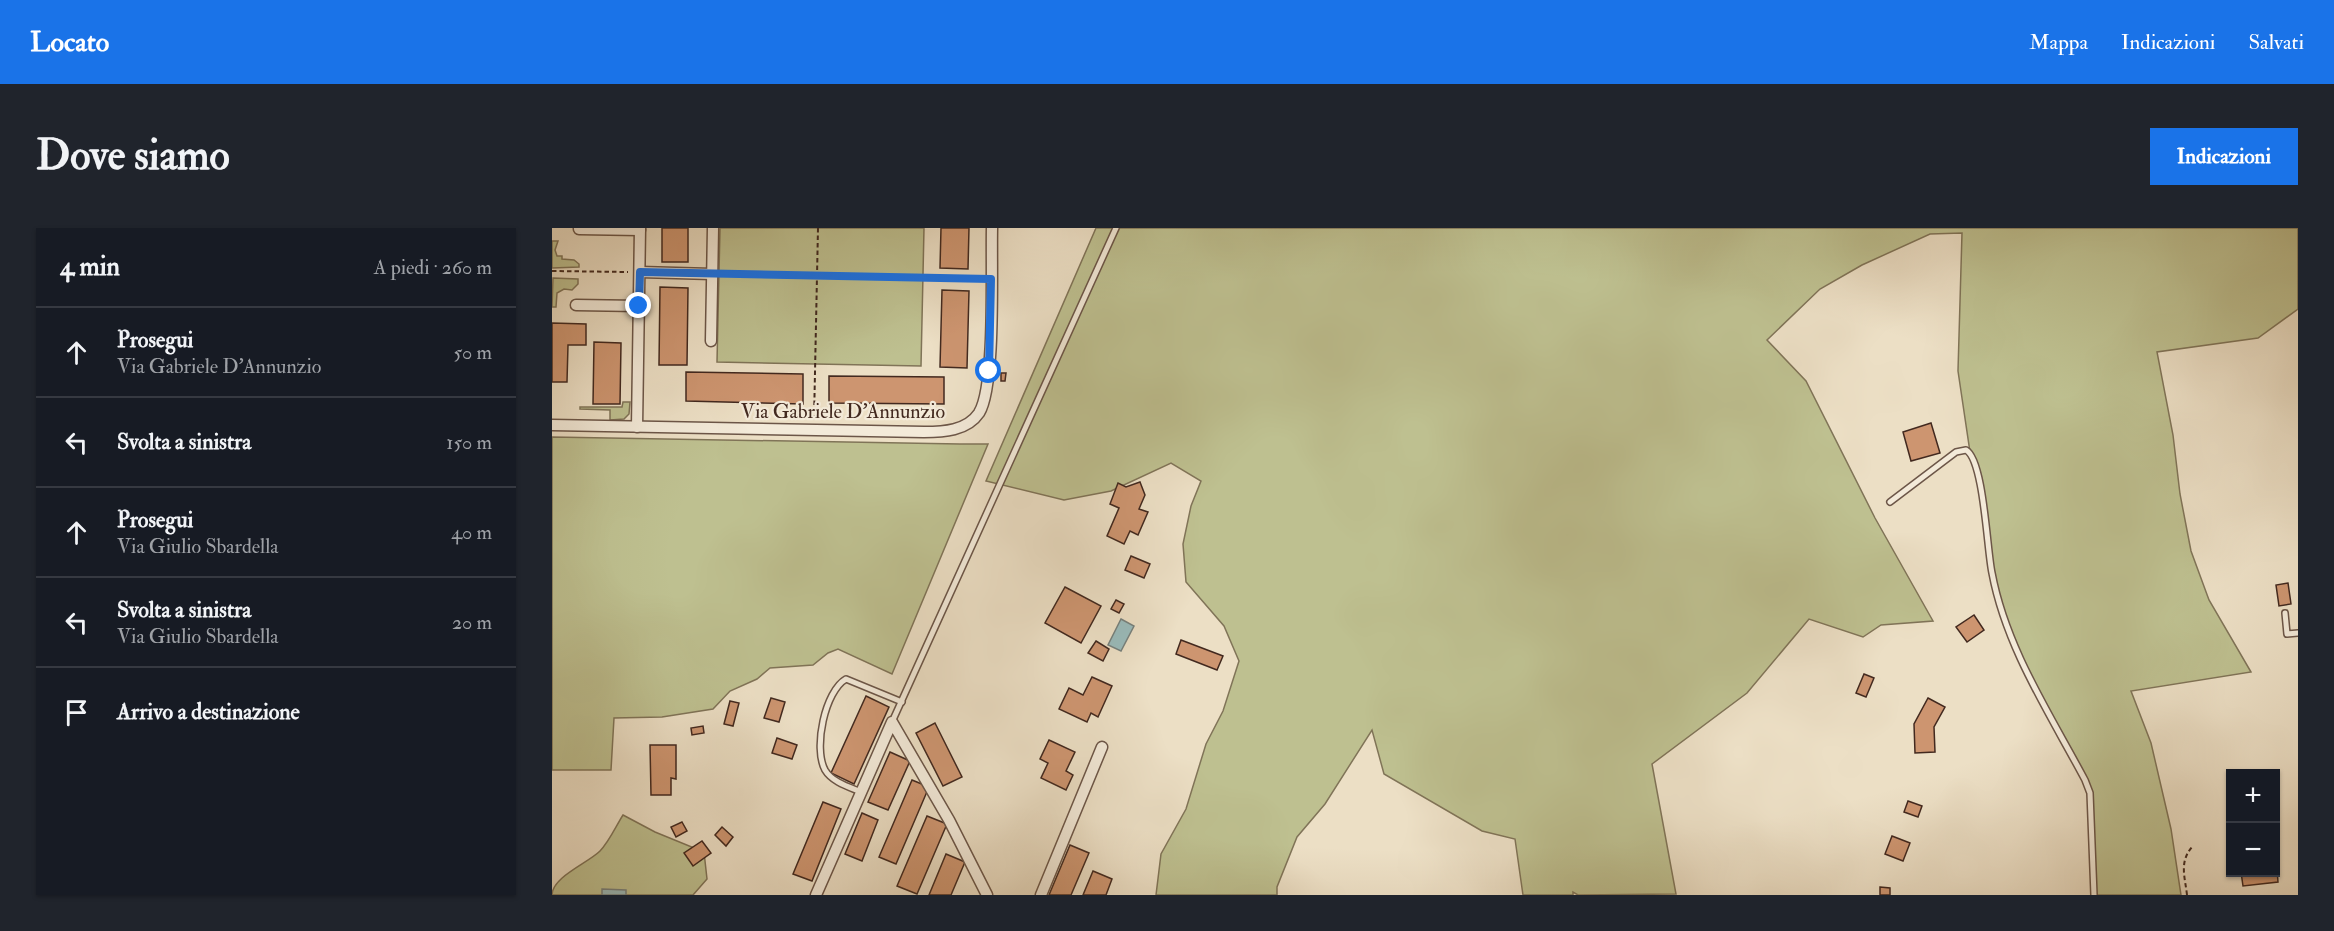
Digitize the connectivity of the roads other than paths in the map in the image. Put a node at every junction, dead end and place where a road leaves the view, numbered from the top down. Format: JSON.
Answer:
{"nodes":[{"id":1,"x":713,"y":228,"type":"edge"},
{"id":2,"x":992,"y":228,"type":"edge"},
{"id":3,"x":1116,"y":228,"type":"edge"},
{"id":4,"x":579,"y":229,"type":"edge"},
{"id":5,"x":640,"y":229,"type":"edge"},
{"id":6,"x":640,"y":272,"type":"junction"},
{"id":7,"x":712,"y":274,"type":"junction"},
{"id":8,"x":576,"y":305,"type":"dead end"},
{"id":9,"x":639,"y":306,"type":"junction"},
{"id":10,"x":711,"y":341,"type":"dead end"},
{"id":11,"x":552,"y":425,"type":"edge"},
{"id":12,"x":637,"y":427,"type":"junction"},
{"id":13,"x":1890,"y":501,"type":"dead end"},
{"id":14,"x":2285,"y":613,"type":"dead end"},
{"id":15,"x":2298,"y":633,"type":"edge"},
{"id":16,"x":902,"y":702,"type":"junction"},
{"id":17,"x":892,"y":723,"type":"junction"},
{"id":18,"x":1102,"y":747,"type":"dead end"},
{"id":19,"x":861,"y":792,"type":"junction"},
{"id":20,"x":816,"y":895,"type":"edge"},
{"id":21,"x":987,"y":895,"type":"edge"},
{"id":22,"x":1041,"y":895,"type":"edge"},
{"id":23,"x":2094,"y":895,"type":"edge"}],
"edges":[{"from":1,"to":7,"type":"street"},
{"from":2,"to":12,"type":"street","name":"Via Gabriele D'Annunzio"},
{"from":3,"to":16,"type":"lane"},
{"from":4,"to":5,"type":"street"},
{"from":5,"to":6,"type":"street"},
{"from":6,"to":7,"type":"street"},
{"from":6,"to":9,"type":"street"},
{"from":7,"to":10,"type":"street"},
{"from":8,"to":9,"type":"street"},
{"from":9,"to":12,"type":"street"},
{"from":11,"to":12,"type":"street","name":"Via Gabriele D'Annunzio"},
{"from":13,"to":23,"type":"lane"},
{"from":14,"to":15,"type":"lane"},
{"from":16,"to":17,"type":"lane"},
{"from":16,"to":19,"type":"lane"},
{"from":17,"to":19,"type":"street"},
{"from":17,"to":21,"type":"street"},
{"from":18,"to":22,"type":"street"},
{"from":19,"to":20,"type":"street"}]}
